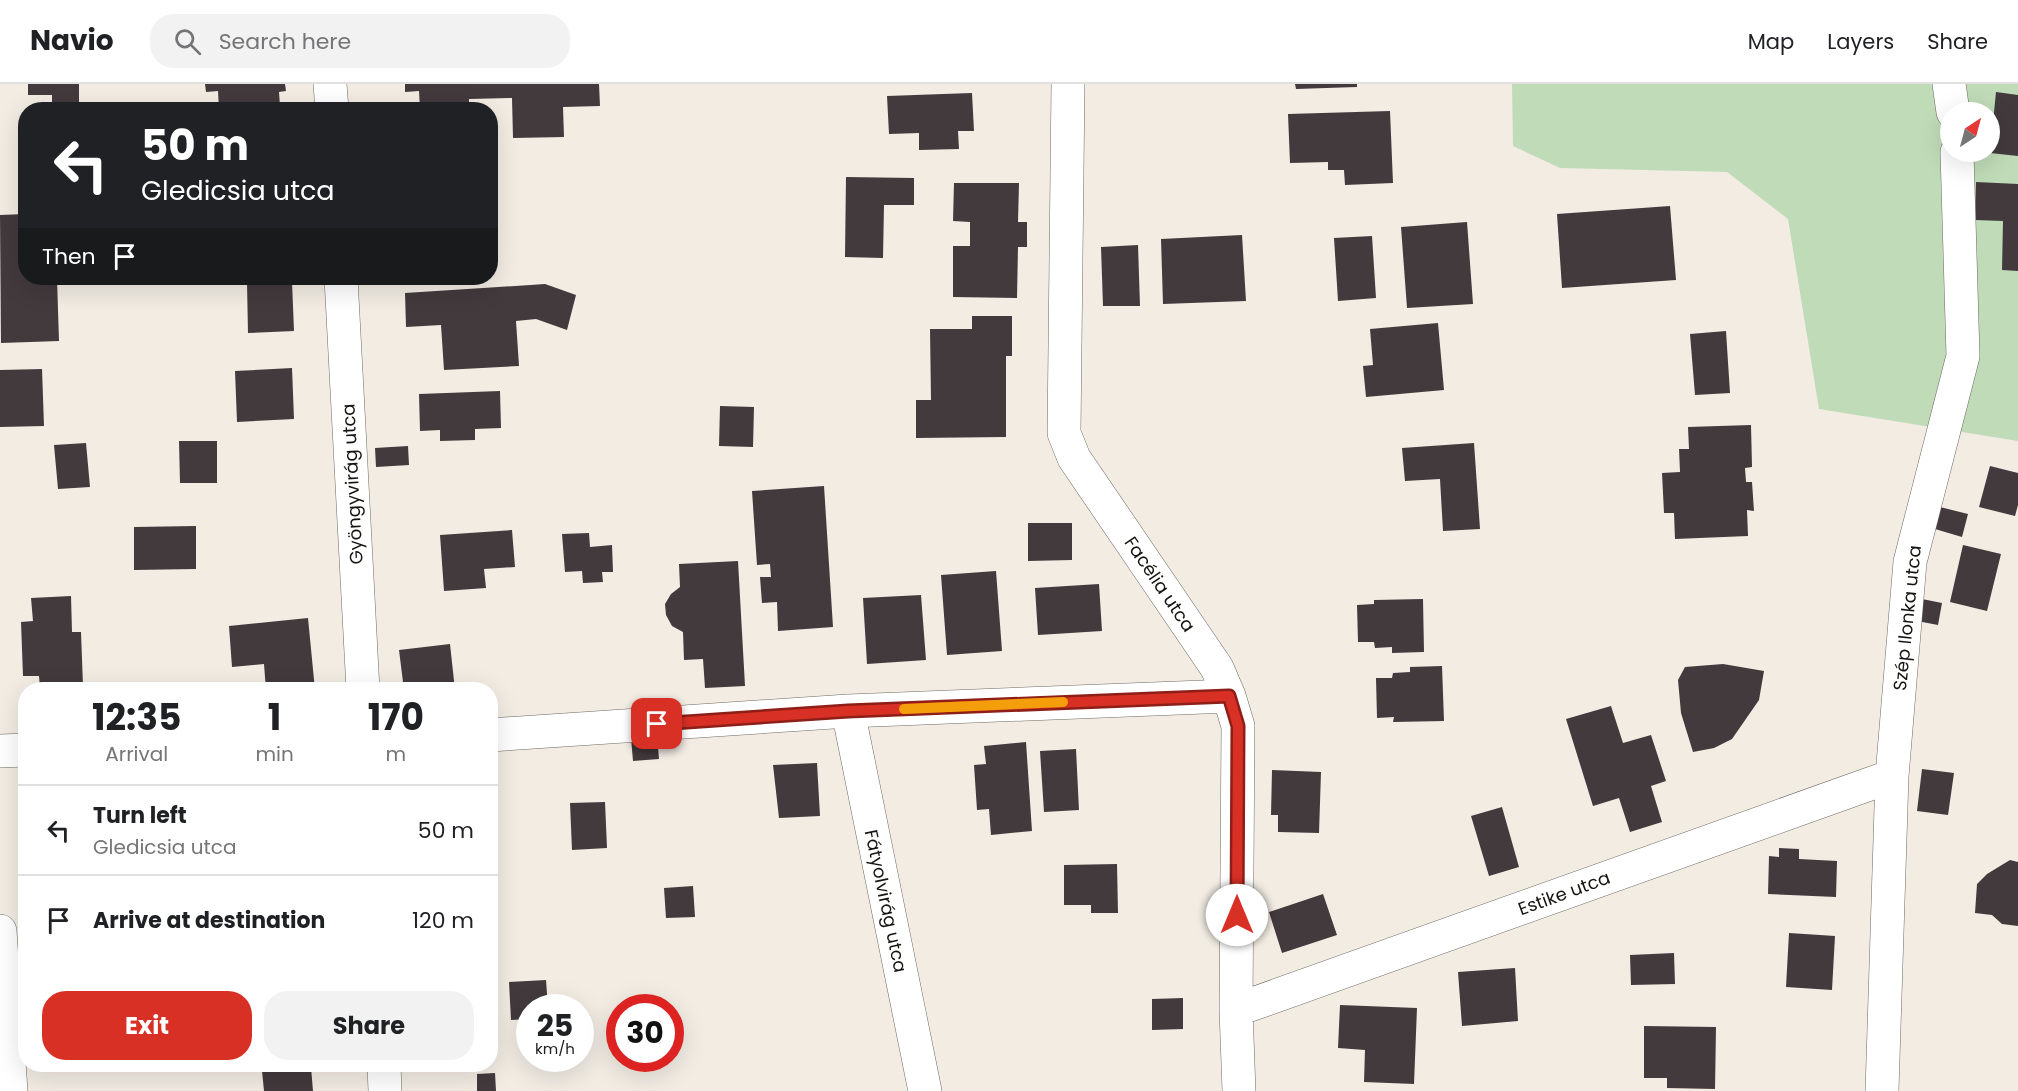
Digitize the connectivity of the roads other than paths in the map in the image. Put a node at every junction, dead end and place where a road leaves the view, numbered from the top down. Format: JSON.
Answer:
{"nodes":[{"id":1,"x":330,"y":84,"type":"edge"},
{"id":2,"x":1068,"y":84,"type":"edge"},
{"id":3,"x":1949,"y":84,"type":"edge"},
{"id":4,"x":331,"y":102,"type":"edge"},
{"id":5,"x":1952,"y":102,"type":"edge"},
{"id":6,"x":1958,"y":162,"type":"edge"},
{"id":7,"x":341,"y":285,"type":"edge"},
{"id":8,"x":363,"y":682,"type":"edge"},
{"id":9,"x":1229,"y":696,"type":"junction"},
{"id":10,"x":848,"y":711,"type":"junction"},
{"id":11,"x":498,"y":734,"type":"edge"},
{"id":12,"x":18,"y":750,"type":"edge"},
{"id":13,"x":0,"y":751,"type":"edge"},
{"id":14,"x":1892,"y":776,"type":"junction"},
{"id":15,"x":0,"y":931,"type":"edge"},
{"id":16,"x":1236,"y":1010,"type":"junction"},
{"id":17,"x":384,"y":1072,"type":"edge"},
{"id":18,"x":11,"y":1091,"type":"edge"},
{"id":19,"x":385,"y":1091,"type":"edge"},
{"id":20,"x":925,"y":1091,"type":"edge"},
{"id":21,"x":1239,"y":1091,"type":"edge"},
{"id":22,"x":1882,"y":1091,"type":"edge"}],
"edges":[{"from":1,"to":4,"type":"street"},
{"from":2,"to":9,"type":"street","name":"Facélia utca"},
{"from":3,"to":5,"type":"street"},
{"from":6,"to":14,"type":"street","name":"Szép Ilonka utca"},
{"from":7,"to":8,"type":"street","name":"Gyöngyvirág utca"},
{"from":9,"to":10,"type":"street"},
{"from":9,"to":16,"type":"street","name":"Facélia utca"},
{"from":10,"to":11,"type":"street"},
{"from":10,"to":20,"type":"street","name":"Fátyolvirág utca"},
{"from":12,"to":13,"type":"street"},
{"from":14,"to":16,"type":"street","name":"Estike utca"},
{"from":14,"to":22,"type":"street","name":"Szép Ilonka utca"},
{"from":15,"to":18,"type":"street"},
{"from":16,"to":21,"type":"street","name":"Facélia utca"},
{"from":17,"to":19,"type":"street"}]}
